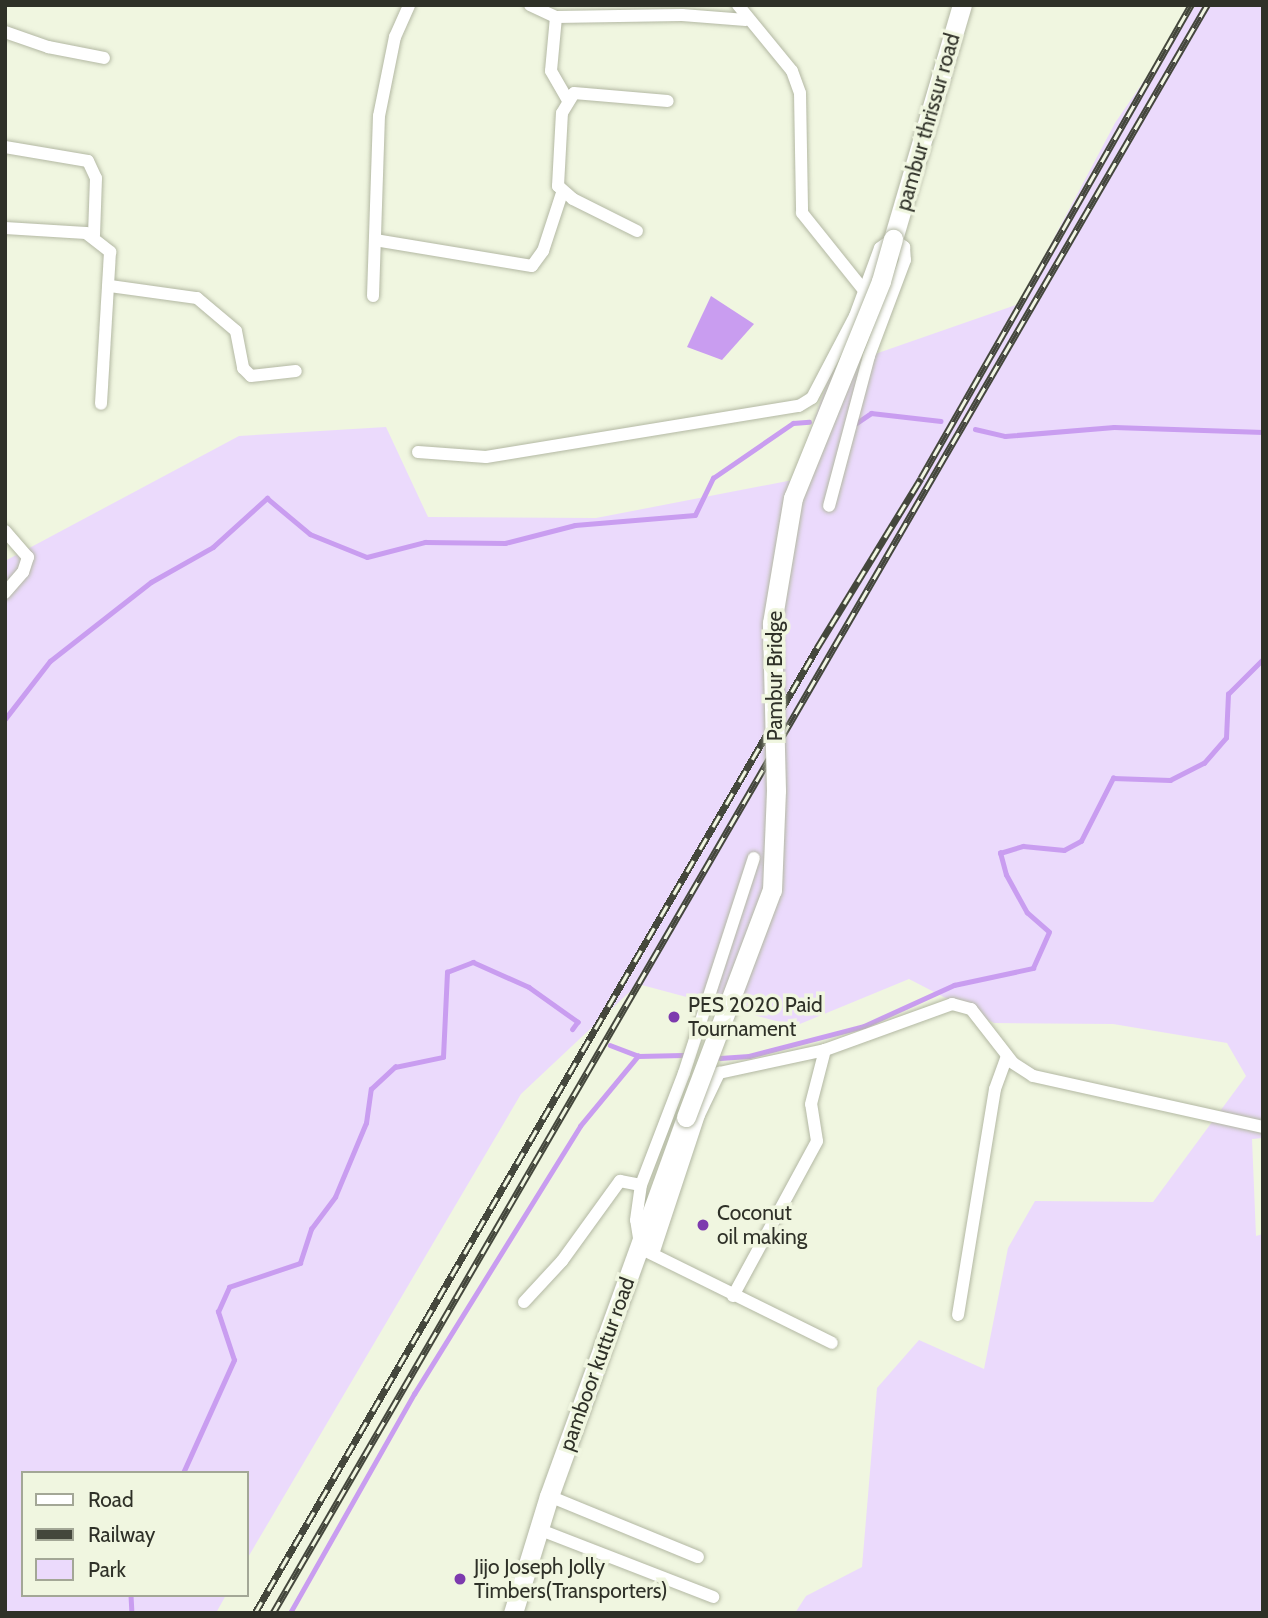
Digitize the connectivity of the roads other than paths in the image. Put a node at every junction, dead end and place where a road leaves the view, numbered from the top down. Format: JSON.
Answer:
{"nodes":[{"id":1,"x":409,"y":5,"type":"edge"},
{"id":2,"x":530,"y":5,"type":"edge"},
{"id":3,"x":738,"y":5,"type":"edge"},
{"id":4,"x":962,"y":5,"type":"edge"},
{"id":5,"x":556,"y":17,"type":"junction"},
{"id":6,"x":746,"y":20,"type":"junction"},
{"id":7,"x":5,"y":33,"type":"edge"},
{"id":8,"x":104,"y":58,"type":"dead end"},
{"id":9,"x":568,"y":100,"type":"junction"},
{"id":10,"x":668,"y":101,"type":"dead end"},
{"id":11,"x":5,"y":147,"type":"edge"},
{"id":12,"x":562,"y":193,"type":"junction"},
{"id":13,"x":5,"y":228,"type":"edge"},
{"id":14,"x":637,"y":231,"type":"dead end"},
{"id":15,"x":94,"y":236,"type":"junction"},
{"id":16,"x":893,"y":239,"type":"junction"},
{"id":17,"x":375,"y":240,"type":"junction"},
{"id":18,"x":110,"y":286,"type":"junction"},
{"id":19,"x":866,"y":293,"type":"junction"},
{"id":20,"x":373,"y":296,"type":"dead end"},
{"id":21,"x":296,"y":371,"type":"dead end"},
{"id":22,"x":101,"y":404,"type":"dead end"},
{"id":23,"x":418,"y":452,"type":"dead end"},
{"id":24,"x":829,"y":506,"type":"dead end"},
{"id":25,"x":5,"y":531,"type":"edge"},
{"id":26,"x":5,"y":593,"type":"edge"},
{"id":27,"x":754,"y":858,"type":"dead end"},
{"id":28,"x":825,"y":1050,"type":"junction"},
{"id":29,"x":1007,"y":1056,"type":"junction"},
{"id":30,"x":687,"y":1117,"type":"joint"},
{"id":31,"x":1263,"y":1127,"type":"edge"},
{"id":32,"x":641,"y":1185,"type":"junction"},
{"id":33,"x":647,"y":1252,"type":"junction"},
{"id":34,"x":733,"y":1296,"type":"junction"},
{"id":35,"x":524,"y":1302,"type":"dead end"},
{"id":36,"x":958,"y":1315,"type":"dead end"},
{"id":37,"x":832,"y":1343,"type":"dead end"},
{"id":38,"x":549,"y":1496,"type":"junction"},
{"id":39,"x":538,"y":1529,"type":"junction"},
{"id":40,"x":698,"y":1557,"type":"dead end"},
{"id":41,"x":713,"y":1597,"type":"dead end"},
{"id":42,"x":513,"y":1613,"type":"edge"}],
"edges":[{"from":1,"to":17,"type":"street"},
{"from":2,"to":5,"type":"street"},
{"from":3,"to":6,"type":"street"},
{"from":4,"to":16,"type":"main road","name":"pambur thrissur road"},
{"from":5,"to":6,"type":"street"},
{"from":5,"to":9,"type":"street"},
{"from":6,"to":19,"type":"street"},
{"from":7,"to":8,"type":"street"},
{"from":9,"to":10,"type":"street"},
{"from":9,"to":12,"type":"street"},
{"from":11,"to":15,"type":"street"},
{"from":12,"to":14,"type":"street"},
{"from":12,"to":17,"type":"street"},
{"from":13,"to":15,"type":"street"},
{"from":15,"to":18,"type":"street"},
{"from":16,"to":19,"type":"street"},
{"from":16,"to":24,"type":"street"},
{"from":16,"to":30,"type":"main road","name":"Pambur Bridge","bridge":true},
{"from":17,"to":20,"type":"street"},
{"from":18,"to":21,"type":"street"},
{"from":18,"to":22,"type":"street"},
{"from":19,"to":23,"type":"street"},
{"from":25,"to":26,"type":"street"},
{"from":27,"to":32,"type":"street"},
{"from":28,"to":29,"type":"street"},
{"from":28,"to":33,"type":"street"},
{"from":28,"to":34,"type":"street"},
{"from":29,"to":31,"type":"street"},
{"from":29,"to":36,"type":"street"},
{"from":30,"to":33,"type":"main road","name":"pamboor kuttur road"},
{"from":32,"to":33,"type":"street"},
{"from":32,"to":35,"type":"street"},
{"from":33,"to":34,"type":"street"},
{"from":33,"to":38,"type":"main road","name":"pamboor kuttur road"},
{"from":34,"to":37,"type":"street"},
{"from":38,"to":39,"type":"main road","name":"pamboor kuttur road"},
{"from":38,"to":40,"type":"street"},
{"from":39,"to":41,"type":"street"},
{"from":39,"to":42,"type":"main road","name":"pamboor kuttur road"}]}
